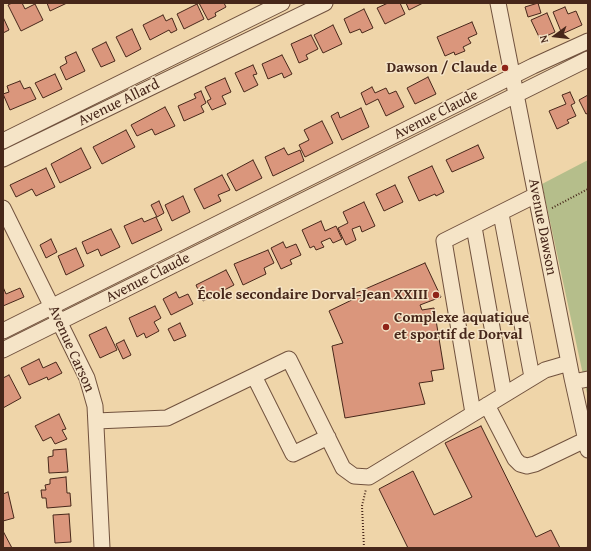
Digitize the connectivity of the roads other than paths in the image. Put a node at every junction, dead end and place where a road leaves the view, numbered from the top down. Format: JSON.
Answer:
{"nodes":[{"id":1,"x":282,"y":3,"type":"edge"},
{"id":2,"x":324,"y":3,"type":"edge"},
{"id":3,"x":498,"y":3,"type":"edge"},
{"id":4,"x":227,"y":30,"type":"junction"},
{"id":5,"x":588,"y":41,"type":"edge"},
{"id":6,"x":235,"y":47,"type":"junction"},
{"id":7,"x":588,"y":59,"type":"edge"},
{"id":8,"x":512,"y":77,"type":"junction"},
{"id":9,"x":516,"y":93,"type":"junction"},
{"id":10,"x":3,"y":141,"type":"edge"},
{"id":11,"x":3,"y":159,"type":"edge"},
{"id":12,"x":285,"y":190,"type":"junction"},
{"id":13,"x":536,"y":195,"type":"junction"},
{"id":14,"x":292,"y":206,"type":"junction"},
{"id":15,"x":3,"y":208,"type":"edge"},
{"id":16,"x":501,"y":214,"type":"junction"},
{"id":17,"x":474,"y":227,"type":"junction"},
{"id":18,"x":52,"y":306,"type":"junction"},
{"id":19,"x":60,"y":322,"type":"junction"},
{"id":20,"x":3,"y":331,"type":"edge"},
{"id":21,"x":3,"y":350,"type":"edge"},
{"id":22,"x":569,"y":364,"type":"junction"},
{"id":23,"x":254,"y":376,"type":"junction"},
{"id":24,"x":532,"y":377,"type":"junction"},
{"id":25,"x":588,"y":379,"type":"edge"},
{"id":26,"x":573,"y":382,"type":"junction"},
{"id":27,"x":504,"y":394,"type":"junction"},
{"id":28,"x":487,"y":405,"type":"junction"},
{"id":29,"x":473,"y":414,"type":"junction"},
{"id":30,"x":96,"y":421,"type":"junction"},
{"id":31,"x":328,"y":437,"type":"junction"},
{"id":32,"x":587,"y":445,"type":"edge"},
{"id":33,"x":102,"y":548,"type":"edge"}],
"edges":[{"from":1,"to":4,"type":"street","name":"Avenue Allard"},
{"from":2,"to":6,"type":"street","name":"Avenue Allard"},
{"from":3,"to":8,"type":"street","name":"Avenue Dawson"},
{"from":4,"to":6,"type":"street"},
{"from":4,"to":10,"type":"street","name":"Avenue Allard"},
{"from":5,"to":8,"type":"street","name":"Avenue Claude"},
{"from":6,"to":11,"type":"street","name":"Avenue Allard"},
{"from":7,"to":9,"type":"street","name":"Avenue Claude"},
{"from":8,"to":9,"type":"street","name":"Avenue Dawson"},
{"from":8,"to":12,"type":"street","name":"Avenue Claude"},
{"from":9,"to":13,"type":"street","name":"Avenue Dawson"},
{"from":9,"to":14,"type":"street","name":"Avenue Claude"},
{"from":12,"to":14,"type":"street"},
{"from":12,"to":18,"type":"street","name":"Avenue Claude"},
{"from":13,"to":16,"type":"street"},
{"from":13,"to":22,"type":"street","name":"Avenue Dawson"},
{"from":14,"to":19,"type":"street","name":"Avenue Claude"},
{"from":15,"to":18,"type":"street","name":"Avenue Carson"},
{"from":16,"to":17,"type":"street"},
{"from":16,"to":24,"type":"street"},
{"from":17,"to":27,"type":"street"},
{"from":17,"to":29,"type":"street"},
{"from":18,"to":19,"type":"street","name":"Avenue Carson"},
{"from":18,"to":20,"type":"street","name":"Avenue Claude"},
{"from":19,"to":21,"type":"street","name":"Avenue Claude"},
{"from":19,"to":30,"type":"street","name":"Avenue Carson"},
{"from":22,"to":24,"type":"street"},
{"from":22,"to":26,"type":"street","name":"Avenue Dawson"},
{"from":23,"to":30,"type":"street"},
{"from":23,"to":31,"type":"street"},
{"from":23,"to":31,"type":"street"},
{"from":24,"to":27,"type":"street"},
{"from":25,"to":26,"type":"street"},
{"from":26,"to":32,"type":"street","name":"Avenue Dawson"},
{"from":27,"to":28,"type":"street"},
{"from":28,"to":29,"type":"street"},
{"from":28,"to":32,"type":"street"},
{"from":29,"to":31,"type":"street"},
{"from":30,"to":33,"type":"street","name":"Avenue Carson"}]}
